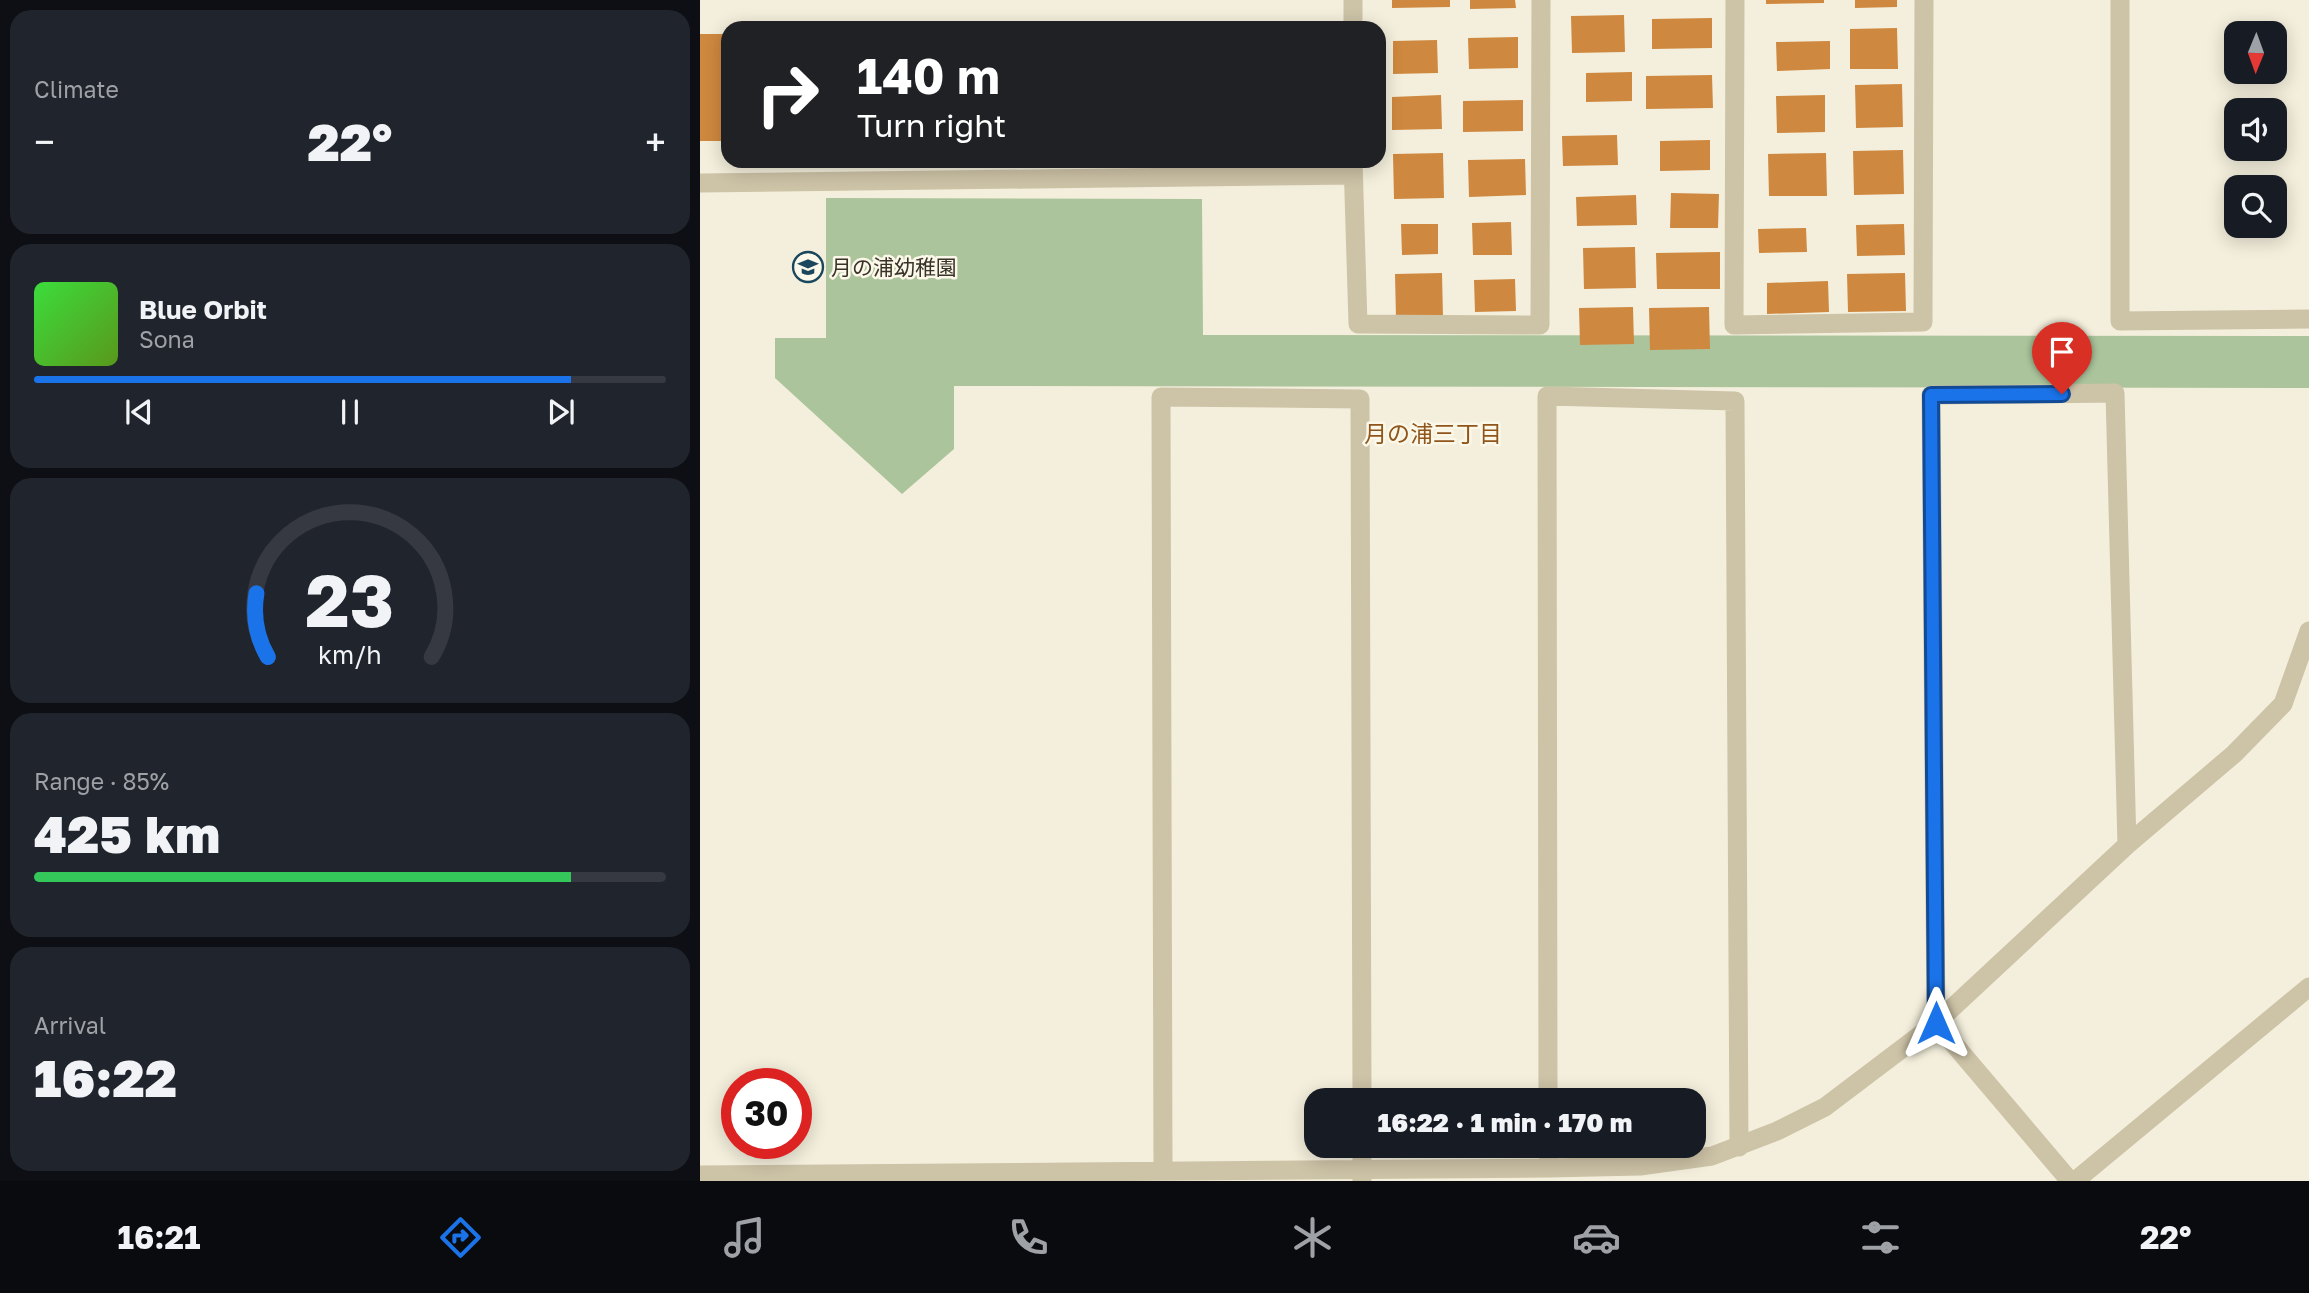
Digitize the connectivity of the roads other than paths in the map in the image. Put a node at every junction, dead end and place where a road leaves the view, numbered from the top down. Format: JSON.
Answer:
{"nodes":[{"id":1,"x":1353,"y":0,"type":"edge"},
{"id":2,"x":1541,"y":0,"type":"edge"},
{"id":3,"x":1735,"y":0,"type":"edge"},
{"id":4,"x":1924,"y":0,"type":"edge"},
{"id":5,"x":2120,"y":0,"type":"edge"},
{"id":6,"x":1353,"y":21,"type":"edge"},
{"id":7,"x":1353,"y":168,"type":"edge"},
{"id":8,"x":700,"y":183,"type":"edge"},
{"id":9,"x":2309,"y":319,"type":"edge"},
{"id":10,"x":2309,"y":631,"type":"edge"},
{"id":11,"x":2127,"y":845,"type":"junction"},
{"id":12,"x":2309,"y":987,"type":"edge"},
{"id":13,"x":1936,"y":1023,"type":"junction"},
{"id":14,"x":1362,"y":1088,"type":"edge"},
{"id":15,"x":1548,"y":1088,"type":"edge"},
{"id":16,"x":1739,"y":1147,"type":"junction"},
{"id":17,"x":1549,"y":1158,"type":"edge"},
{"id":18,"x":1549,"y":1168,"type":"junction"},
{"id":19,"x":1163,"y":1171,"type":"junction"},
{"id":20,"x":700,"y":1175,"type":"edge"},
{"id":21,"x":1362,"y":1175,"type":"edge"},
{"id":22,"x":745,"y":1178,"type":"edge"},
{"id":23,"x":2072,"y":1181,"type":"edge"}],
"edges":[{"from":1,"to":6,"type":"street"},
{"from":2,"to":7,"type":"street"},
{"from":3,"to":4,"type":"street"},
{"from":5,"to":9,"type":"street"},
{"from":7,"to":8,"type":"street"},
{"from":10,"to":11,"type":"street"},
{"from":11,"to":13,"type":"street"},
{"from":11,"to":13,"type":"street"},
{"from":12,"to":23,"type":"street"},
{"from":13,"to":16,"type":"street"},
{"from":13,"to":23,"type":"street"},
{"from":14,"to":19,"type":"street"},
{"from":15,"to":16,"type":"street"},
{"from":16,"to":18,"type":"street"},
{"from":17,"to":18,"type":"street"},
{"from":18,"to":21,"type":"street"},
{"from":19,"to":21,"type":"street"},
{"from":19,"to":22,"type":"street"},
{"from":20,"to":22,"type":"street"}]}
